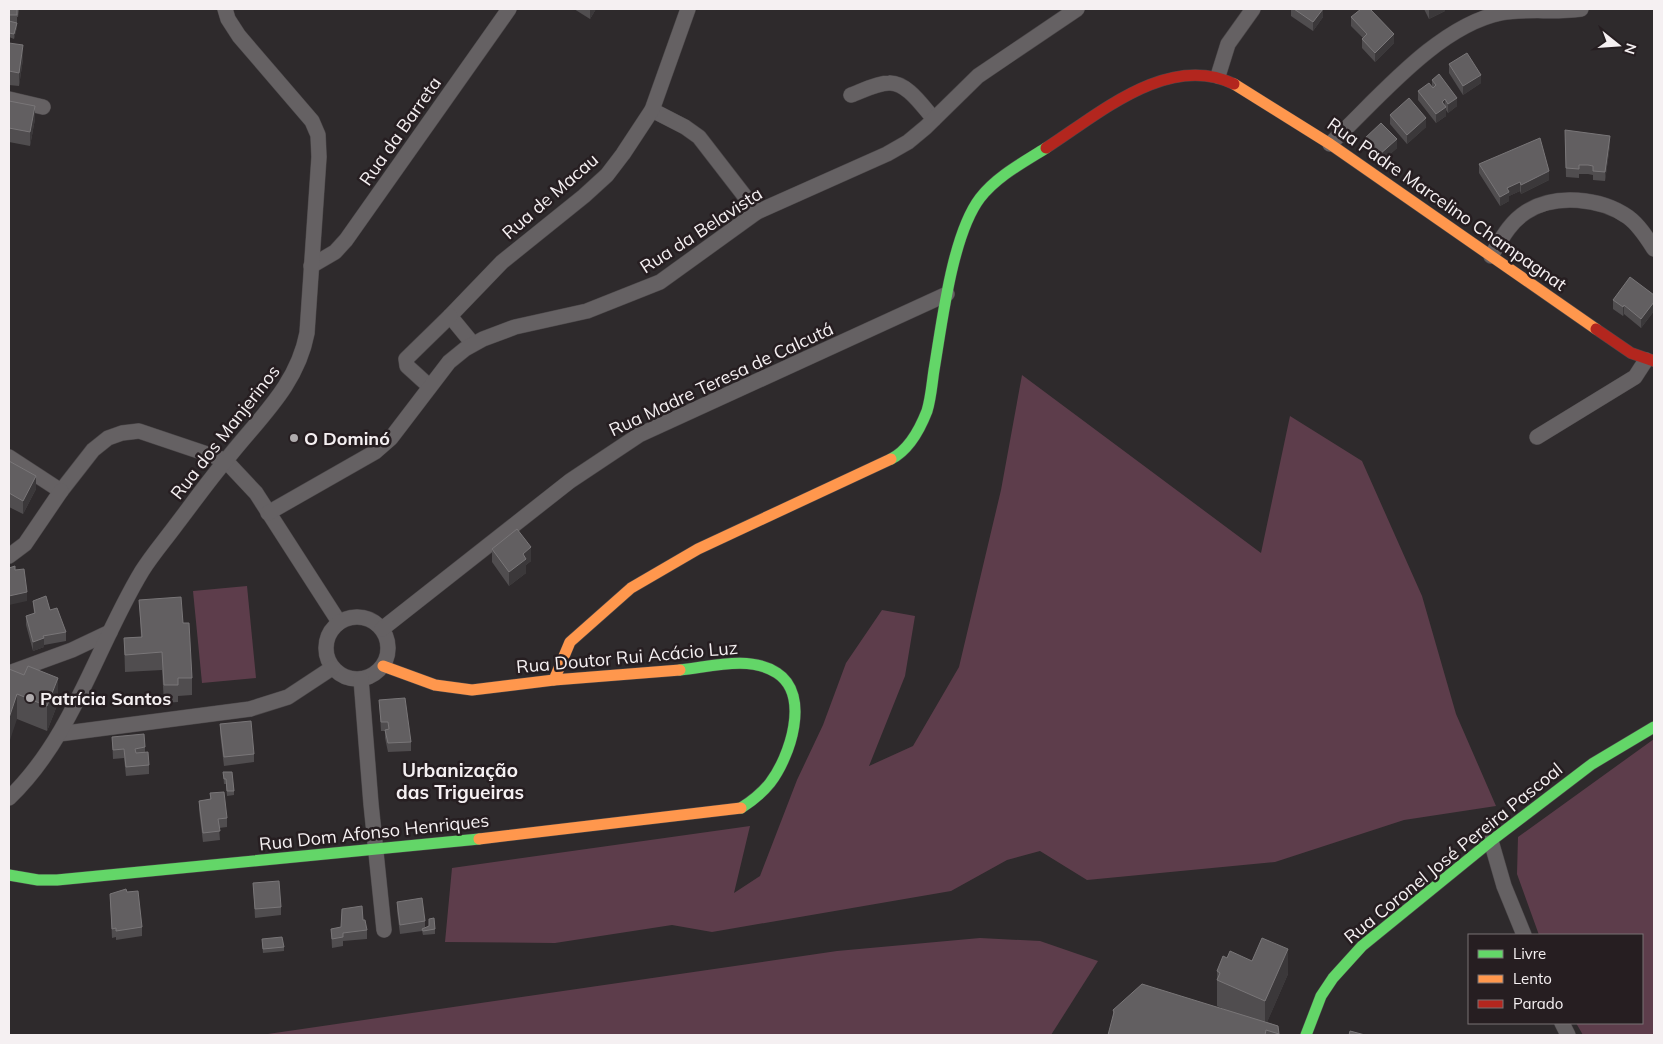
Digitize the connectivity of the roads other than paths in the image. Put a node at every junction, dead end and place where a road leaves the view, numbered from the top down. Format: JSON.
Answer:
{"nodes":[{"id":1,"x":225,"y":9,"type":"edge"},
{"id":2,"x":509,"y":9,"type":"edge"},
{"id":3,"x":688,"y":9,"type":"edge"},
{"id":4,"x":1077,"y":9,"type":"edge"},
{"id":5,"x":1253,"y":9,"type":"edge"},
{"id":6,"x":1581,"y":9,"type":"edge"},
{"id":7,"x":1218,"y":76,"type":"junction"},
{"id":8,"x":851,"y":95,"type":"dead end"},
{"id":9,"x":9,"y":99,"type":"edge"},
{"id":10,"x":43,"y":107,"type":"dead end"},
{"id":11,"x":652,"y":110,"type":"junction"},
{"id":12,"x":934,"y":120,"type":"junction"},
{"id":13,"x":1330,"y":144,"type":"junction"},
{"id":14,"x":757,"y":212,"type":"junction"},
{"id":15,"x":1654,"y":250,"type":"edge"},
{"id":16,"x":1491,"y":256,"type":"junction"},
{"id":17,"x":311,"y":266,"type":"junction"},
{"id":18,"x":947,"y":294,"type":"junction"},
{"id":19,"x":450,"y":316,"type":"junction"},
{"id":20,"x":473,"y":344,"type":"junction"},
{"id":21,"x":1650,"y":360,"type":"edge"},
{"id":22,"x":429,"y":386,"type":"junction"},
{"id":23,"x":1537,"y":438,"type":"dead end"},
{"id":24,"x":9,"y":457,"type":"edge"},
{"id":25,"x":225,"y":460,"type":"junction"},
{"id":26,"x":61,"y":491,"type":"junction"},
{"id":27,"x":268,"y":513,"type":"junction"},
{"id":28,"x":9,"y":556,"type":"edge"},
{"id":29,"x":339,"y":622,"type":"junction"},
{"id":30,"x":382,"y":630,"type":"junction"},
{"id":31,"x":110,"y":632,"type":"junction"},
{"id":32,"x":383,"y":666,"type":"junction"},
{"id":33,"x":332,"y":668,"type":"junction"},
{"id":34,"x":9,"y":673,"type":"edge"},
{"id":35,"x":361,"y":679,"type":"junction"},
{"id":36,"x":554,"y":680,"type":"junction"},
{"id":37,"x":1654,"y":727,"type":"edge"},
{"id":38,"x":59,"y":734,"type":"junction"},
{"id":39,"x":9,"y":798,"type":"edge"},
{"id":40,"x":742,"y":808,"type":"joint"},
{"id":41,"x":1491,"y":841,"type":"junction"},
{"id":42,"x":376,"y":850,"type":"junction"},
{"id":43,"x":9,"y":875,"type":"edge"},
{"id":44,"x":384,"y":930,"type":"dead end"},
{"id":45,"x":1524,"y":934,"type":"edge"},
{"id":46,"x":1306,"y":1035,"type":"edge"}],
"edges":[{"from":1,"to":17,"type":"street","name":"Rua dos Manjerinos"},
{"from":2,"to":17,"type":"street","name":"Rua da Barreta"},
{"from":3,"to":11,"type":"street","name":"Rua de Macau"},
{"from":4,"to":12,"type":"street","name":"Rua da Belavista"},
{"from":5,"to":7,"type":"street"},
{"from":6,"to":13,"type":"street"},
{"from":7,"to":13,"type":"street","name":"Rua Padre Marcelino Champagnat"},
{"from":7,"to":18,"type":"street"},
{"from":8,"to":12,"type":"street"},
{"from":9,"to":10,"type":"street"},
{"from":11,"to":14,"type":"street"},
{"from":11,"to":19,"type":"street","name":"Rua de Macau"},
{"from":12,"to":14,"type":"street","name":"Rua da Belavista"},
{"from":13,"to":16,"type":"street","name":"Rua Padre Marcelino Champagnat"},
{"from":14,"to":20,"type":"street","name":"Rua da Belavista"},
{"from":15,"to":16,"type":"street"},
{"from":16,"to":21,"type":"street","name":"Rua Padre Marcelino Champagnat"},
{"from":17,"to":25,"type":"street","name":"Rua dos Manjerinos"},
{"from":18,"to":30,"type":"street","name":"Rua Madre Teresa de Calcutá"},
{"from":18,"to":36,"type":"street"},
{"from":19,"to":20,"type":"street"},
{"from":19,"to":22,"type":"street","name":"Rua de Macau"},
{"from":20,"to":22,"type":"street","name":"Rua da Belavista"},
{"from":21,"to":23,"type":"street"},
{"from":22,"to":27,"type":"street","name":"Rua da Belavista"},
{"from":24,"to":26,"type":"street"},
{"from":25,"to":26,"type":"street"},
{"from":25,"to":27,"type":"street"},
{"from":25,"to":31,"type":"street","name":"Rua dos Manjerinos"},
{"from":26,"to":28,"type":"street"},
{"from":27,"to":29,"type":"street"},
{"from":29,"to":30,"type":"street"},
{"from":29,"to":33,"type":"street"},
{"from":30,"to":32,"type":"street"},
{"from":31,"to":34,"type":"street"},
{"from":31,"to":38,"type":"street","name":"Rua dos Manjerinos"},
{"from":32,"to":35,"type":"street"},
{"from":32,"to":36,"type":"street","name":"Rua Doutor Rui Acácio Luz"},
{"from":33,"to":35,"type":"street"},
{"from":33,"to":38,"type":"street"},
{"from":35,"to":42,"type":"street"},
{"from":36,"to":40,"type":"street","name":"Rua Doutor Rui Acácio Luz"},
{"from":37,"to":41,"type":"street","name":"Rua Coronel José Pereira Pascoal"},
{"from":38,"to":39,"type":"street","name":"Rua dos Manjerinos"},
{"from":40,"to":42,"type":"street","name":"Rua Dom Afonso Henriques"},
{"from":41,"to":45,"type":"street"},
{"from":41,"to":46,"type":"street","name":"Rua Coronel José Pereira Pascoal"},
{"from":42,"to":43,"type":"street","name":"Rua Dom Afonso Henriques"},
{"from":42,"to":44,"type":"street"}]}
